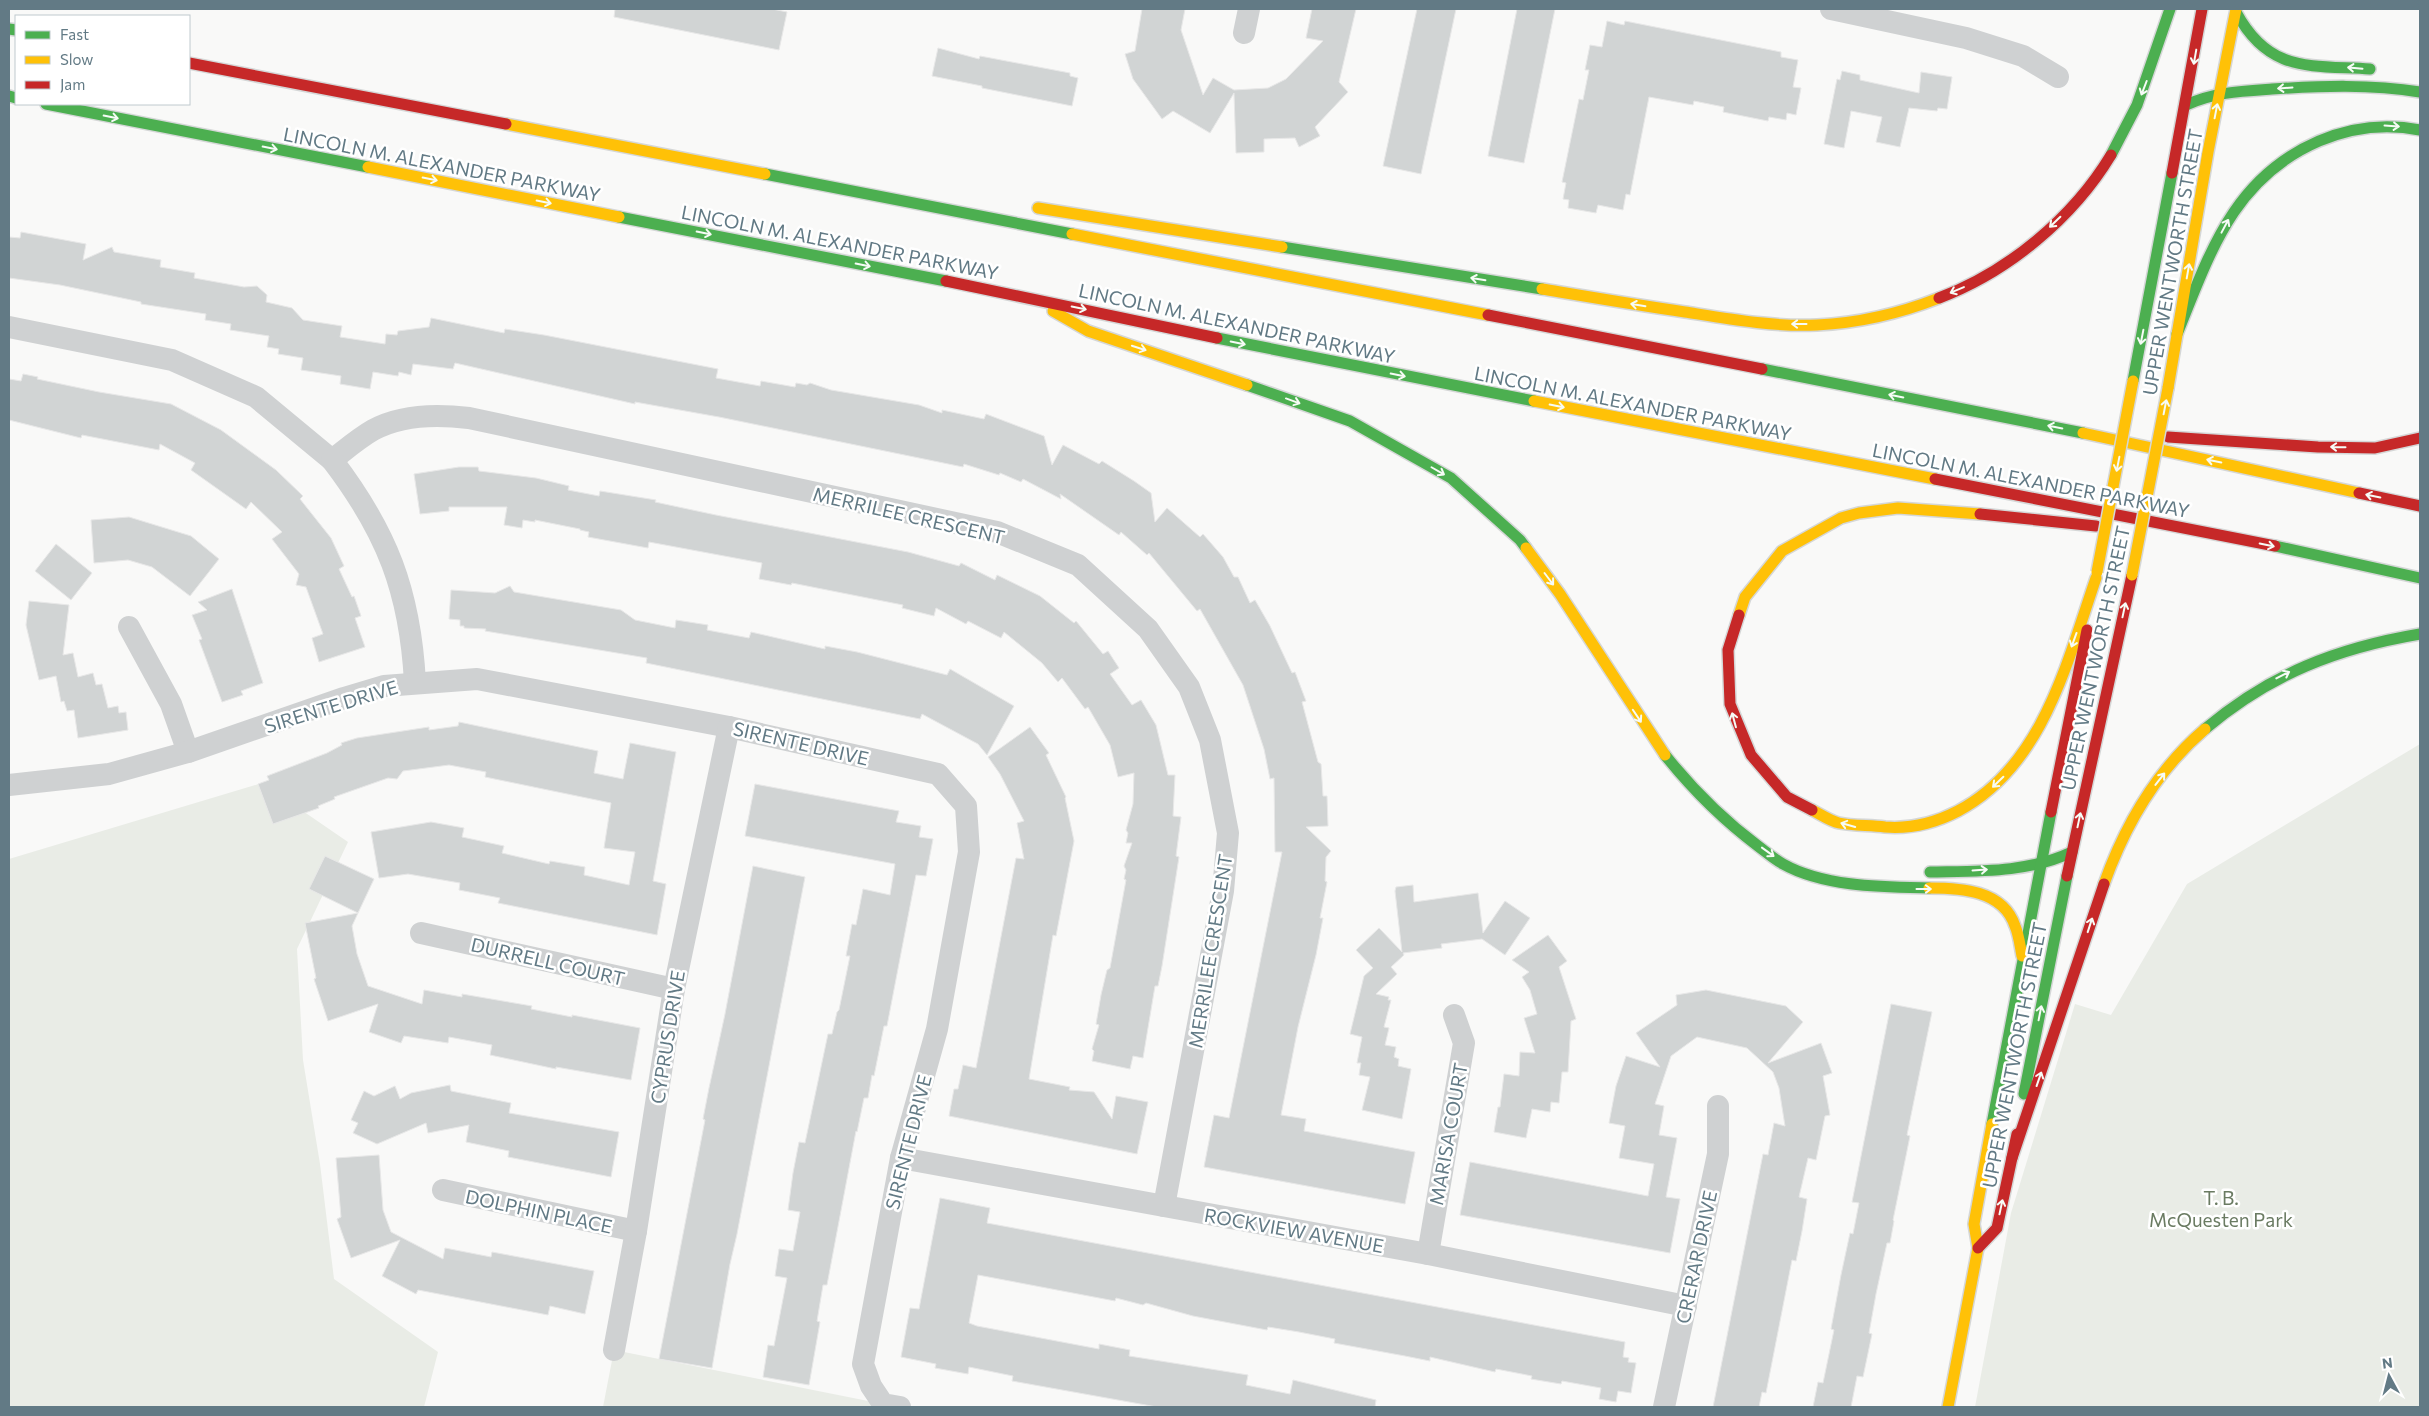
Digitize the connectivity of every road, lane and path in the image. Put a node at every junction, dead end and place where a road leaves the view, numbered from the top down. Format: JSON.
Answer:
{"nodes":[{"id":1,"x":1249,"y":9,"type":"edge"},
{"id":2,"x":1831,"y":9,"type":"edge"},
{"id":3,"x":2170,"y":9,"type":"edge"},
{"id":4,"x":2202,"y":9,"type":"edge"},
{"id":5,"x":2236,"y":10,"type":"edge"},
{"id":6,"x":1244,"y":33,"type":"dead end"},
{"id":7,"x":190,"y":63,"type":"edge"},
{"id":8,"x":2379,"y":70,"type":"dead end"},
{"id":9,"x":2058,"y":77,"type":"dead end"},
{"id":10,"x":2220,"y":92,"type":"junction"},
{"id":11,"x":2420,"y":92,"type":"edge"},
{"id":12,"x":51,"y":105,"type":"edge"},
{"id":13,"x":2186,"y":105,"type":"junction"},
{"id":14,"x":2420,"y":130,"type":"edge"},
{"id":15,"x":937,"y":195,"type":"dead end"},
{"id":16,"x":887,"y":197,"type":"junction"},
{"id":17,"x":1025,"y":206,"type":"dead end"},
{"id":18,"x":1032,"y":298,"type":"junction"},
{"id":19,"x":9,"y":327,"type":"edge"},
{"id":20,"x":2177,"y":334,"type":"junction"},
{"id":21,"x":2079,"y":432,"type":"junction"},
{"id":22,"x":2420,"y":438,"type":"edge"},
{"id":23,"x":330,"y":459,"type":"junction"},
{"id":24,"x":2420,"y":506,"type":"edge"},
{"id":25,"x":2220,"y":534,"type":"junction"},
{"id":26,"x":2097,"y":575,"type":"junction"},
{"id":27,"x":2420,"y":578,"type":"edge"},
{"id":28,"x":129,"y":627,"type":"dead end"},
{"id":29,"x":2420,"y":634,"type":"edge"},
{"id":30,"x":415,"y":682,"type":"junction"},
{"id":31,"x":729,"y":727,"type":"junction"},
{"id":32,"x":188,"y":752,"type":"junction"},
{"id":33,"x":9,"y":785,"type":"edge"},
{"id":34,"x":1729,"y":824,"type":"junction"},
{"id":35,"x":1772,"y":841,"type":"dead end"},
{"id":36,"x":2072,"y":852,"type":"junction"},
{"id":37,"x":2041,"y":864,"type":"junction"},
{"id":38,"x":1919,"y":872,"type":"dead end"},
{"id":39,"x":421,"y":933,"type":"dead end"},
{"id":40,"x":2022,"y":956,"type":"junction"},
{"id":41,"x":674,"y":989,"type":"junction"},
{"id":42,"x":1454,"y":1015,"type":"dead end"},
{"id":43,"x":1718,"y":1106,"type":"dead end"},
{"id":44,"x":901,"y":1158,"type":"junction"},
{"id":45,"x":2012,"y":1158,"type":"junction"},
{"id":46,"x":442,"y":1190,"type":"dead end"},
{"id":47,"x":1164,"y":1206,"type":"junction"},
{"id":48,"x":636,"y":1231,"type":"junction"},
{"id":49,"x":1978,"y":1248,"type":"junction"},
{"id":50,"x":1428,"y":1254,"type":"junction"},
{"id":51,"x":1686,"y":1306,"type":"junction"},
{"id":52,"x":614,"y":1350,"type":"dead end"},
{"id":53,"x":900,"y":1407,"type":"edge"},
{"id":54,"x":1664,"y":1407,"type":"edge"},
{"id":55,"x":1948,"y":1407,"type":"edge"}],
"edges":[{"from":1,"to":6,"type":"street"},
{"from":2,"to":9,"type":"street"},
{"from":3,"to":17,"type":"main road","one_way":true},
{"from":4,"to":13,"type":"main road","name":"UPPER WENTWORTH STREET","one_way":true},
{"from":8,"to":5,"type":"main road","one_way":true},
{"from":5,"to":10,"type":"main road","name":"UPPER WENTWORTH STREET"},
{"from":7,"to":16,"type":"main road"},
{"from":11,"to":10,"type":"main road","one_way":true},
{"from":10,"to":13,"type":"main road"},
{"from":20,"to":10,"type":"main road","name":"UPPER WENTWORTH STREET","one_way":true},
{"from":12,"to":18,"type":"main road","name":"LINCOLN M. ALEXANDER PARKWAY","one_way":true},
{"from":13,"to":26,"type":"main road","name":"UPPER WENTWORTH STREET","one_way":true,"bridge":true},
{"from":20,"to":14,"type":"main road","one_way":true},
{"from":15,"to":16,"type":"main road"},
{"from":21,"to":16,"type":"main road","one_way":true},
{"from":18,"to":25,"type":"main road","name":"LINCOLN M. ALEXANDER PARKWAY","one_way":true},
{"from":18,"to":34,"type":"main road","one_way":true},
{"from":19,"to":23,"type":"street"},
{"from":36,"to":20,"type":"main road","name":"UPPER WENTWORTH STREET","one_way":true,"bridge":true},
{"from":22,"to":21,"type":"main road","one_way":true},
{"from":24,"to":21,"type":"main road","one_way":true},
{"from":23,"to":30,"type":"street"},
{"from":23,"to":47,"type":"street","name":"MERRILEE CRESCENT"},
{"from":26,"to":25,"type":"main road","one_way":true},
{"from":25,"to":27,"type":"main road","name":"LINCOLN M. ALEXANDER PARKWAY","one_way":true},
{"from":26,"to":37,"type":"main road","name":"UPPER WENTWORTH STREET"},
{"from":28,"to":32,"type":"street"},
{"from":45,"to":29,"type":"main road","one_way":true},
{"from":30,"to":31,"type":"street","name":"SIRENTE DRIVE"},
{"from":30,"to":32,"type":"street","name":"SIRENTE DRIVE"},
{"from":31,"to":41,"type":"street","name":"CYPRUS DRIVE"},
{"from":31,"to":44,"type":"street","name":"SIRENTE DRIVE"},
{"from":32,"to":33,"type":"street","name":"SIRENTE DRIVE"},
{"from":34,"to":35,"type":"main road"},
{"from":34,"to":40,"type":"main road","one_way":true},
{"from":36,"to":37,"type":"main road"},
{"from":45,"to":36,"type":"main road","name":"UPPER WENTWORTH STREET","one_way":true},
{"from":38,"to":37,"type":"main road","one_way":true},
{"from":37,"to":40,"type":"main road","name":"UPPER WENTWORTH STREET"},
{"from":39,"to":41,"type":"street","name":"DURRELL COURT"},
{"from":40,"to":49,"type":"main road","name":"UPPER WENTWORTH STREET"},
{"from":41,"to":48,"type":"street","name":"CYPRUS DRIVE"},
{"from":42,"to":50,"type":"street","name":"MARISA COURT"},
{"from":43,"to":51,"type":"street","name":"CRERAR DRIVE"},
{"from":44,"to":47,"type":"street","name":"ROCKVIEW AVENUE"},
{"from":44,"to":53,"type":"street","name":"SIRENTE DRIVE"},
{"from":49,"to":45,"type":"main road","name":"UPPER WENTWORTH STREET","one_way":true},
{"from":46,"to":48,"type":"street","name":"DOLPHIN PLACE"},
{"from":47,"to":50,"type":"street","name":"ROCKVIEW AVENUE"},
{"from":48,"to":52,"type":"street","name":"CYPRUS DRIVE"},
{"from":49,"to":55,"type":"main road","name":"UPPER WENTWORTH STREET"},
{"from":50,"to":51,"type":"street","name":"ROCKVIEW AVENUE"},
{"from":51,"to":54,"type":"street","name":"CRERAR DRIVE"}]}
